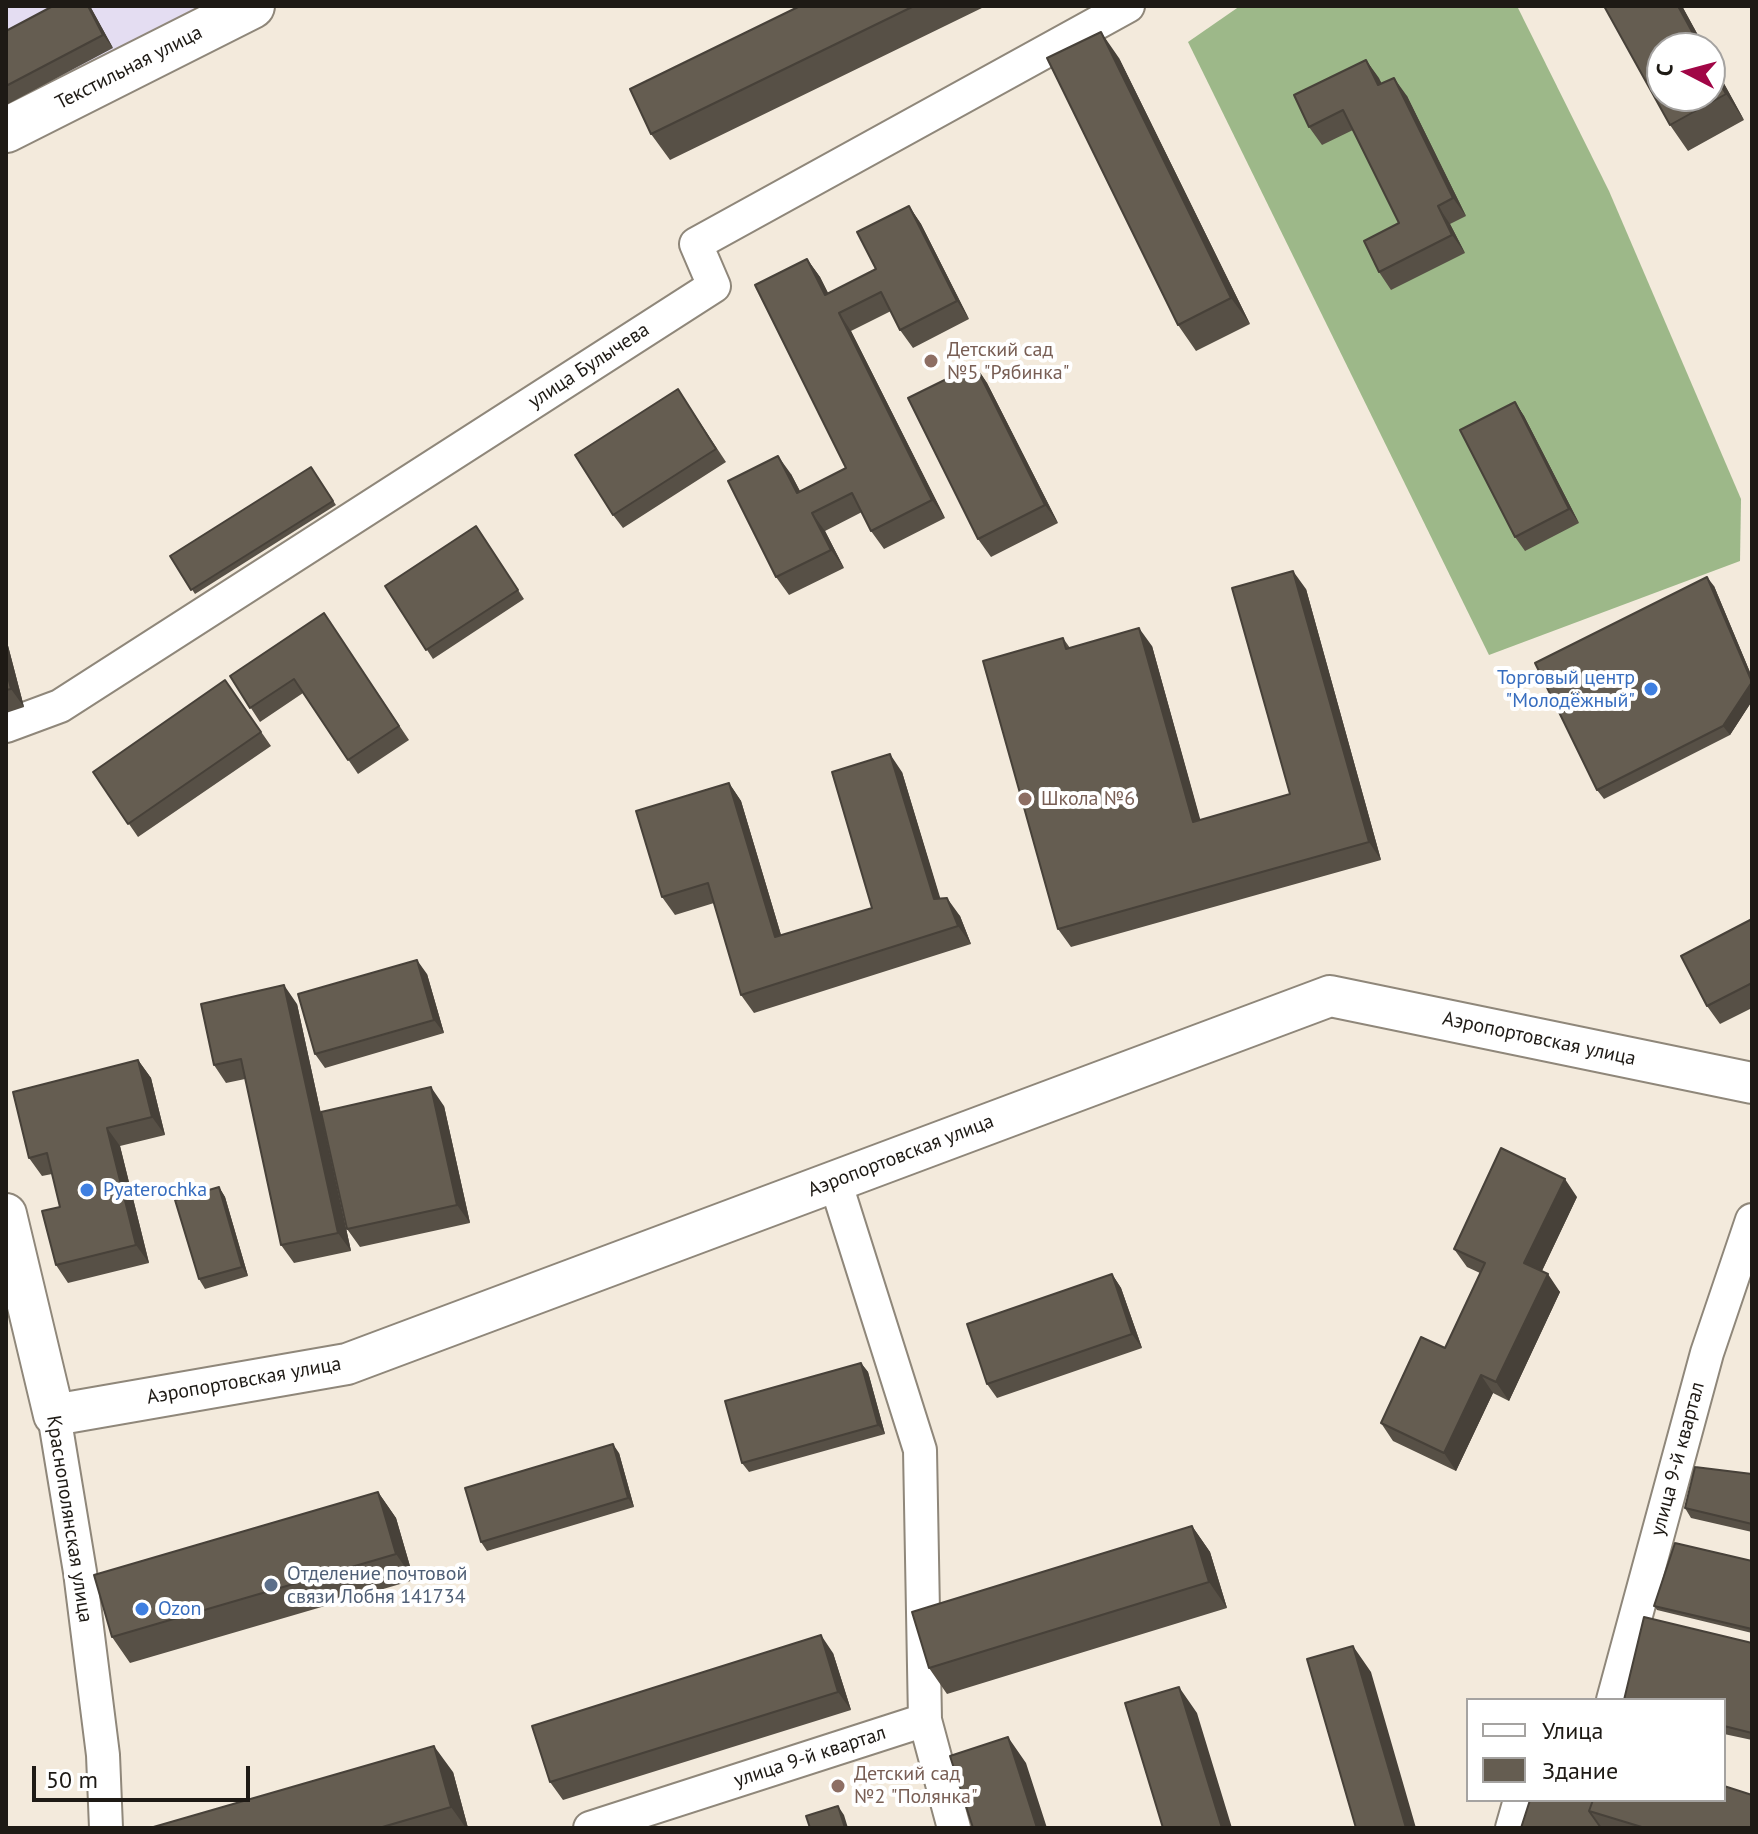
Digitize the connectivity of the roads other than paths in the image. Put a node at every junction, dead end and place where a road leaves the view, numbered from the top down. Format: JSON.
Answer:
{"nodes":[{"id":1,"x":252,"y":6,"type":"edge"},
{"id":2,"x":1128,"y":6,"type":"edge"},
{"id":3,"x":6,"y":130,"type":"edge"},
{"id":4,"x":6,"y":726,"type":"edge"},
{"id":5,"x":1752,"y":1083,"type":"edge"},
{"id":6,"x":835,"y":1181,"type":"junction"},
{"id":7,"x":6,"y":1214,"type":"edge"},
{"id":8,"x":1752,"y":1220,"type":"edge"},
{"id":9,"x":54,"y":1415,"type":"junction"},
{"id":10,"x":1614,"y":1698,"type":"edge"},
{"id":11,"x":925,"y":1720,"type":"junction"},
{"id":12,"x":1519,"y":1802,"type":"edge"},
{"id":13,"x":106,"y":1828,"type":"edge"},
{"id":14,"x":590,"y":1828,"type":"edge"},
{"id":15,"x":954,"y":1828,"type":"edge"},
{"id":16,"x":1512,"y":1828,"type":"edge"}],
"edges":[{"from":1,"to":3,"type":"main road","name":"Текстильная улица"},
{"from":2,"to":4,"type":"street","name":"улица Булычева"},
{"from":5,"to":6,"type":"street","name":"Аэропортовская улица"},
{"from":6,"to":9,"type":"street","name":"Аэропортовская улица"},
{"from":6,"to":11,"type":"street"},
{"from":7,"to":9,"type":"street","name":"Краснополянская улица"},
{"from":8,"to":10,"type":"street","name":"улица 9-й квартал"},
{"from":9,"to":13,"type":"street","name":"Краснополянская улица"},
{"from":11,"to":14,"type":"street","name":"улица 9-й квартал"},
{"from":11,"to":15,"type":"street"},
{"from":12,"to":16,"type":"street"}]}
